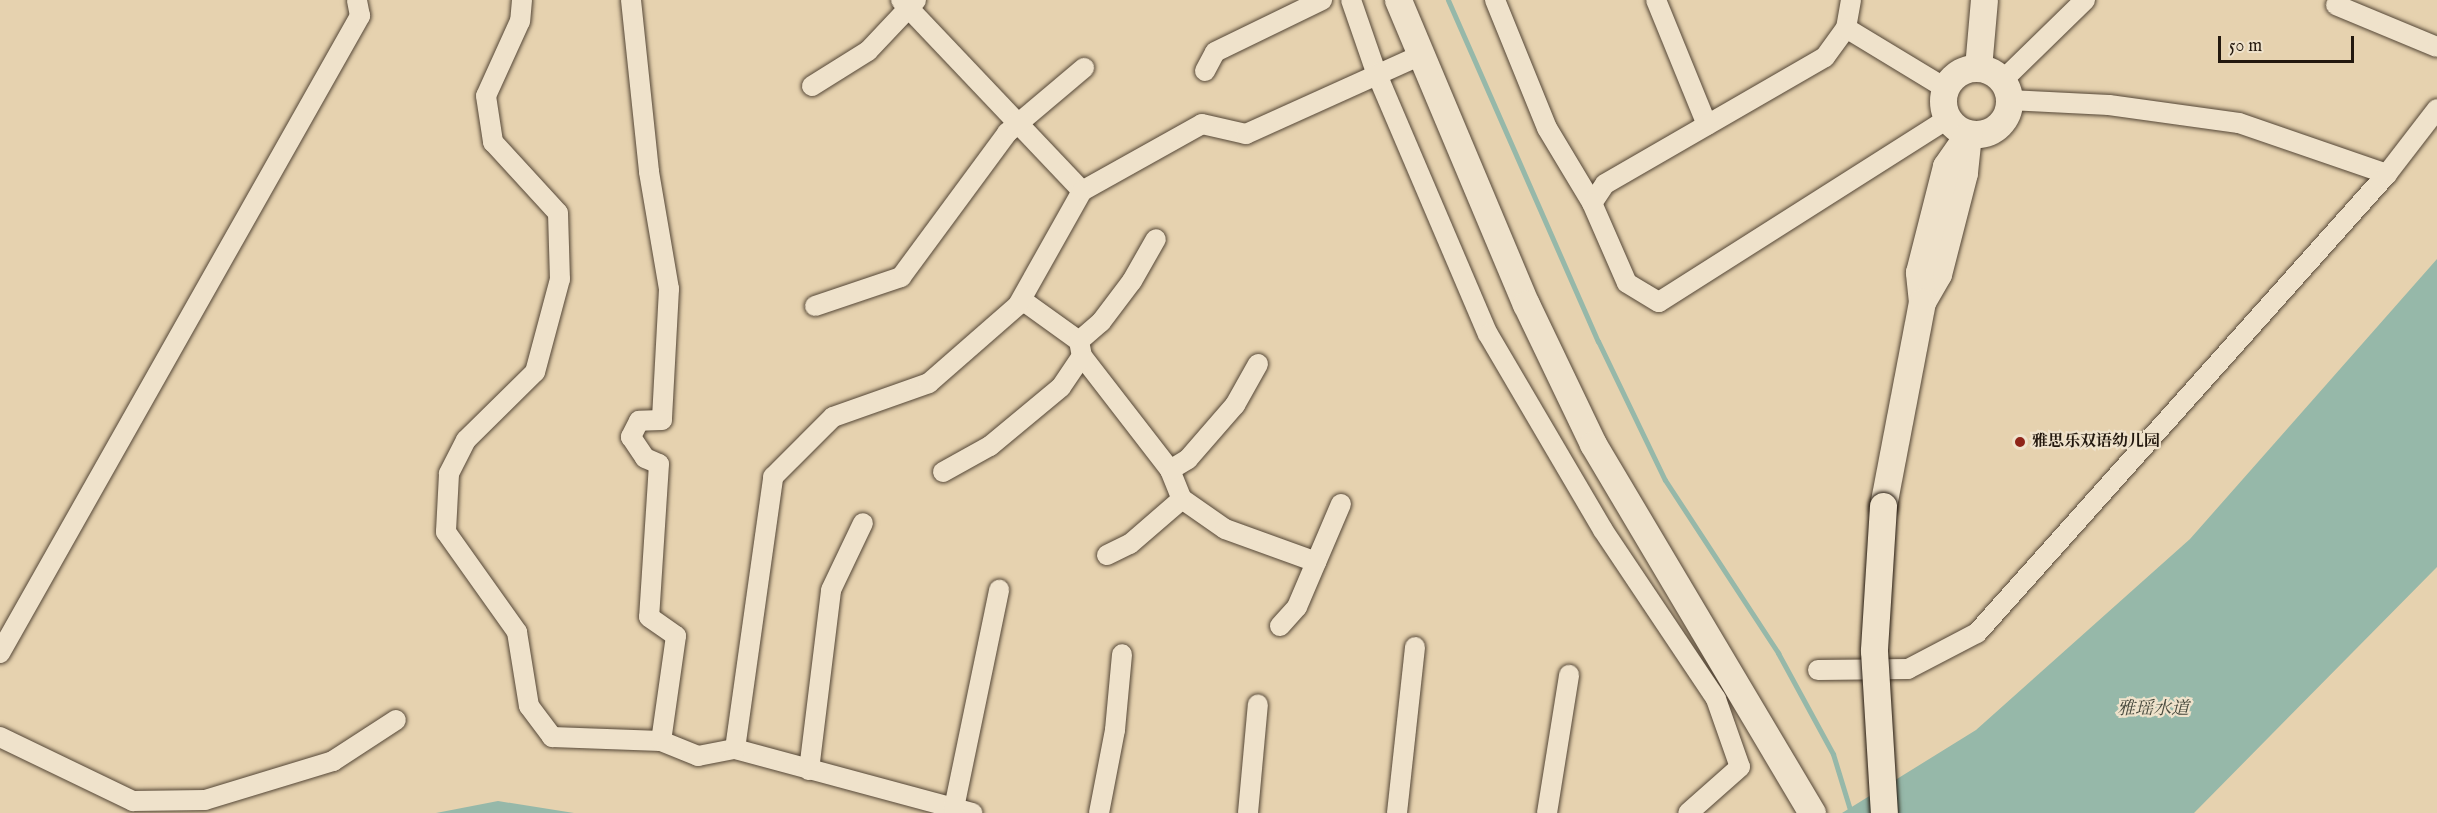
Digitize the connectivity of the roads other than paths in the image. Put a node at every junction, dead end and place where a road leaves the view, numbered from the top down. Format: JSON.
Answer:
{"nodes":[{"id":1,"x":357,"y":0,"type":"edge"},
{"id":2,"x":522,"y":0,"type":"edge"},
{"id":3,"x":631,"y":0,"type":"edge"},
{"id":4,"x":901,"y":0,"type":"edge"},
{"id":5,"x":916,"y":0,"type":"edge"},
{"id":6,"x":1322,"y":0,"type":"edge"},
{"id":7,"x":1351,"y":0,"type":"edge"},
{"id":8,"x":1398,"y":0,"type":"edge"},
{"id":9,"x":1495,"y":0,"type":"edge"},
{"id":10,"x":1656,"y":0,"type":"edge"},
{"id":11,"x":1851,"y":0,"type":"edge"},
{"id":12,"x":1984,"y":0,"type":"edge"},
{"id":13,"x":2085,"y":0,"type":"edge"},
{"id":14,"x":2334,"y":2,"type":"edge"},
{"id":15,"x":1846,"y":28,"type":"junction"},
{"id":16,"x":2437,"y":47,"type":"edge"},
{"id":17,"x":1421,"y":55,"type":"junction"},
{"id":18,"x":1084,"y":68,"type":"dead end"},
{"id":19,"x":1978,"y":68,"type":"junction"},
{"id":20,"x":1205,"y":71,"type":"dead end"},
{"id":21,"x":1376,"y":72,"type":"junction"},
{"id":22,"x":812,"y":86,"type":"dead end"},
{"id":23,"x":1945,"y":88,"type":"junction"},
{"id":24,"x":2006,"y":90,"type":"junction"},
{"id":25,"x":2437,"y":109,"type":"edge"},
{"id":26,"x":1707,"y":125,"type":"junction"},
{"id":27,"x":1958,"y":127,"type":"junction"},
{"id":28,"x":2387,"y":174,"type":"junction"},
{"id":29,"x":1082,"y":191,"type":"junction"},
{"id":30,"x":1592,"y":203,"type":"junction"},
{"id":31,"x":1156,"y":239,"type":"dead end"},
{"id":32,"x":1022,"y":300,"type":"junction"},
{"id":33,"x":815,"y":306,"type":"dead end"},
{"id":34,"x":1080,"y":349,"type":"junction"},
{"id":35,"x":1258,"y":364,"type":"dead end"},
{"id":36,"x":1170,"y":470,"type":"junction"},
{"id":37,"x":943,"y":472,"type":"dead end"},
{"id":38,"x":1182,"y":499,"type":"junction"},
{"id":39,"x":1341,"y":504,"type":"dead end"},
{"id":40,"x":863,"y":523,"type":"dead end"},
{"id":41,"x":1107,"y":555,"type":"dead end"},
{"id":42,"x":1316,"y":562,"type":"junction"},
{"id":43,"x":999,"y":590,"type":"dead end"},
{"id":44,"x":1280,"y":626,"type":"dead end"},
{"id":45,"x":1415,"y":647,"type":"dead end"},
{"id":46,"x":0,"y":652,"type":"edge"},
{"id":47,"x":1122,"y":654,"type":"dead end"},
{"id":48,"x":1818,"y":670,"type":"dead end"},
{"id":49,"x":1569,"y":675,"type":"dead end"},
{"id":50,"x":1257,"y":704,"type":"dead end"},
{"id":51,"x":396,"y":720,"type":"dead end"},
{"id":52,"x":0,"y":737,"type":"edge"},
{"id":53,"x":661,"y":741,"type":"junction"},
{"id":54,"x":735,"y":749,"type":"junction"},
{"id":55,"x":809,"y":770,"type":"junction"},
{"id":56,"x":964,"y":811,"type":"edge"},
{"id":57,"x":1099,"y":813,"type":"edge"},
{"id":58,"x":1248,"y":813,"type":"edge"},
{"id":59,"x":1397,"y":813,"type":"edge"},
{"id":60,"x":1547,"y":813,"type":"edge"},
{"id":61,"x":1688,"y":813,"type":"edge"},
{"id":62,"x":1812,"y":813,"type":"edge"},
{"id":63,"x":1884,"y":813,"type":"edge"}],
"edges":[{"from":1,"to":46,"type":"street"},
{"from":2,"to":53,"type":"street"},
{"from":3,"to":53,"type":"street"},
{"from":4,"to":29,"type":"street"},
{"from":5,"to":22,"type":"street"},
{"from":6,"to":20,"type":"street"},
{"from":7,"to":21,"type":"street"},
{"from":8,"to":17,"type":"street"},
{"from":9,"to":30,"type":"street"},
{"from":10,"to":26,"type":"street"},
{"from":11,"to":15,"type":"street"},
{"from":12,"to":19,"type":"street"},
{"from":13,"to":24,"type":"street"},
{"from":14,"to":16,"type":"street"},
{"from":15,"to":23,"type":"street"},
{"from":15,"to":26,"type":"street"},
{"from":17,"to":21,"type":"street"},
{"from":17,"to":62,"type":"street"},
{"from":18,"to":33,"type":"street"},
{"from":19,"to":23,"type":"street"},
{"from":19,"to":24,"type":"street"},
{"from":21,"to":29,"type":"street"},
{"from":21,"to":61,"type":"street"},
{"from":23,"to":27,"type":"street"},
{"from":24,"to":27,"type":"street"},
{"from":24,"to":28,"type":"street"},
{"from":25,"to":28,"type":"street"},
{"from":26,"to":30,"type":"street"},
{"from":27,"to":30,"type":"street"},
{"from":27,"to":63,"type":"street","bridge":true},
{"from":28,"to":48,"type":"street"},
{"from":29,"to":32,"type":"street"},
{"from":31,"to":34,"type":"street"},
{"from":32,"to":34,"type":"street"},
{"from":32,"to":54,"type":"street"},
{"from":34,"to":36,"type":"street"},
{"from":34,"to":37,"type":"street"},
{"from":35,"to":36,"type":"street"},
{"from":36,"to":38,"type":"street"},
{"from":38,"to":41,"type":"street"},
{"from":38,"to":42,"type":"street"},
{"from":39,"to":42,"type":"street"},
{"from":40,"to":55,"type":"street"},
{"from":42,"to":44,"type":"street"},
{"from":43,"to":56,"type":"street"},
{"from":45,"to":59,"type":"street"},
{"from":47,"to":57,"type":"street"},
{"from":49,"to":60,"type":"street"},
{"from":50,"to":58,"type":"street"},
{"from":51,"to":52,"type":"street"},
{"from":53,"to":54,"type":"street"},
{"from":54,"to":55,"type":"street"},
{"from":55,"to":56,"type":"street"}]}
